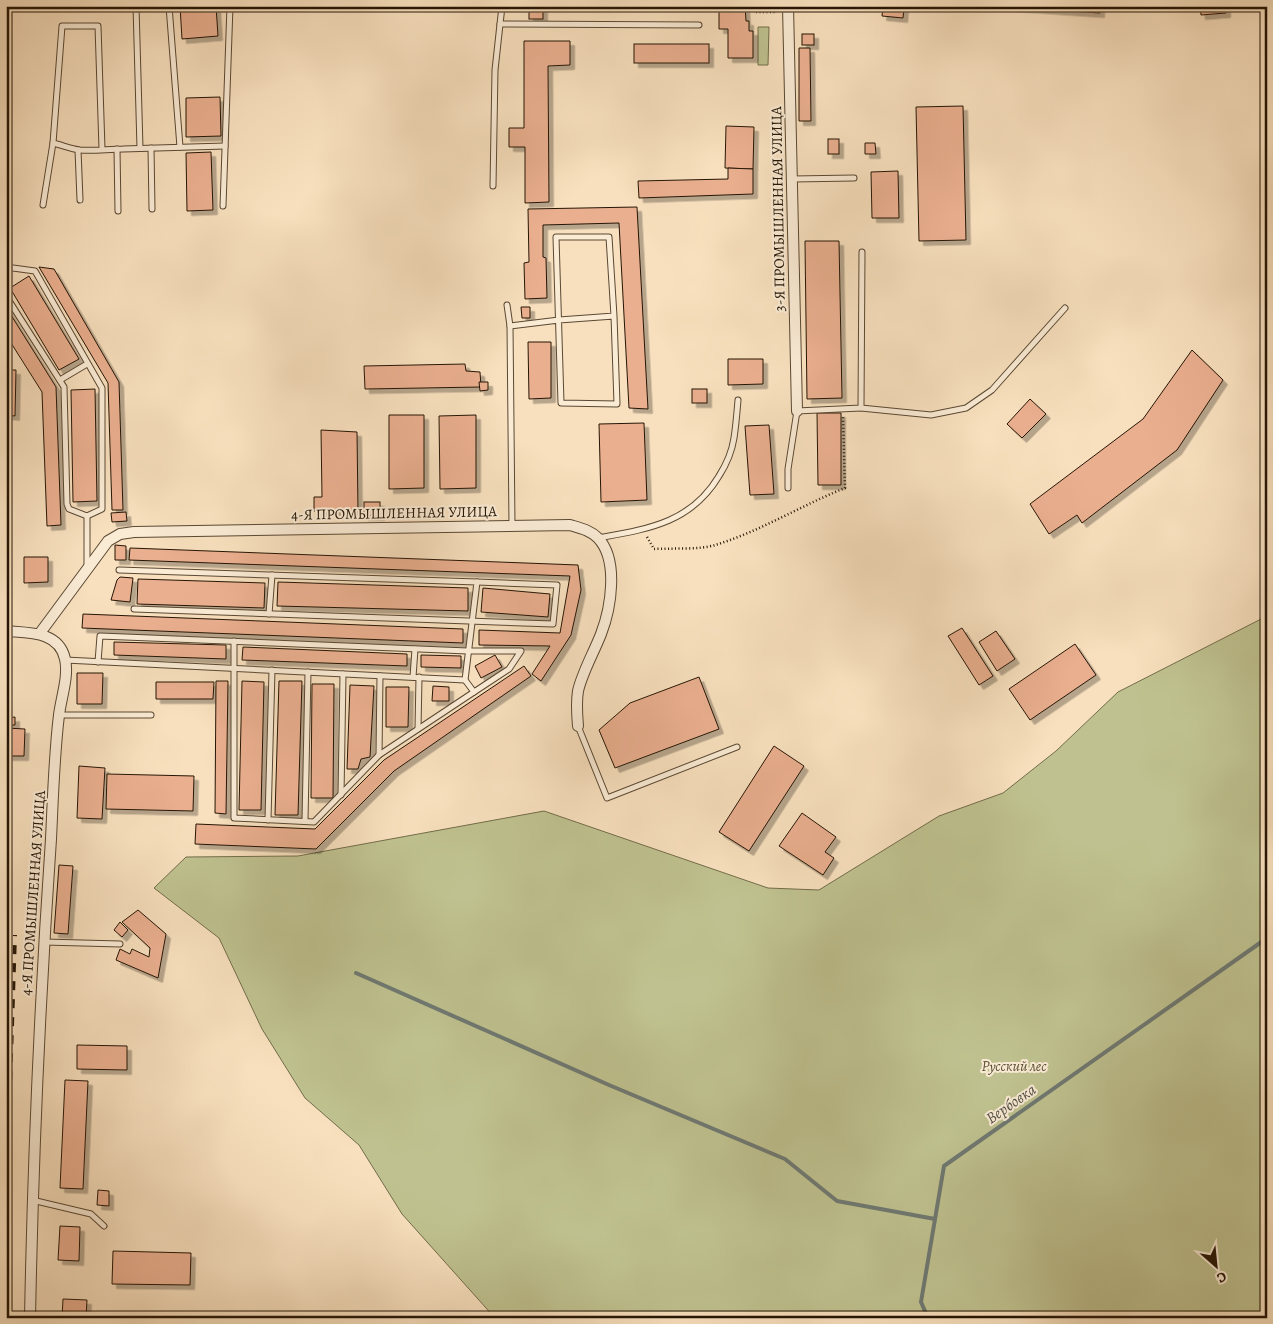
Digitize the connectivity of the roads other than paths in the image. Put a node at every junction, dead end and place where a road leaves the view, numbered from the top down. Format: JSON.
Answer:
{"nodes":[{"id":1,"x":136,"y":6,"type":"edge"},
{"id":2,"x":169,"y":6,"type":"edge"},
{"id":3,"x":230,"y":6,"type":"edge"},
{"id":4,"x":502,"y":6,"type":"edge"},
{"id":5,"x":788,"y":9,"type":"edge"},
{"id":6,"x":500,"y":24,"type":"junction"},
{"id":7,"x":699,"y":25,"type":"dead end"},
{"id":8,"x":53,"y":143,"type":"junction"},
{"id":9,"x":225,"y":146,"type":"junction"},
{"id":10,"x":180,"y":147,"type":"junction"},
{"id":11,"x":140,"y":148,"type":"junction"},
{"id":12,"x":151,"y":148,"type":"junction"},
{"id":13,"x":102,"y":149,"type":"junction"},
{"id":14,"x":117,"y":149,"type":"junction"},
{"id":15,"x":78,"y":150,"type":"junction"},
{"id":16,"x":854,"y":178,"type":"dead end"},
{"id":17,"x":793,"y":180,"type":"junction"},
{"id":18,"x":493,"y":186,"type":"dead end"},
{"id":19,"x":80,"y":200,"type":"dead end"},
{"id":20,"x":43,"y":205,"type":"dead end"},
{"id":21,"x":223,"y":206,"type":"dead end"},
{"id":22,"x":152,"y":209,"type":"dead end"},
{"id":23,"x":118,"y":211,"type":"dead end"},
{"id":24,"x":862,"y":252,"type":"dead end"},
{"id":25,"x":6,"y":270,"type":"edge"},
{"id":26,"x":6,"y":296,"type":"edge"},
{"id":27,"x":508,"y":305,"type":"dead end"},
{"id":28,"x":1065,"y":308,"type":"dead end"},
{"id":29,"x":614,"y":316,"type":"junction"},
{"id":30,"x":559,"y":320,"type":"junction"},
{"id":31,"x":510,"y":326,"type":"junction"},
{"id":32,"x":87,"y":364,"type":"junction"},
{"id":33,"x":60,"y":380,"type":"junction"},
{"id":34,"x":738,"y":400,"type":"dead end"},
{"id":35,"x":861,"y":408,"type":"junction"},
{"id":36,"x":797,"y":411,"type":"junction"},
{"id":37,"x":788,"y":488,"type":"dead end"},
{"id":38,"x":87,"y":516,"type":"junction"},
{"id":39,"x":512,"y":526,"type":"junction"},
{"id":40,"x":598,"y":538,"type":"junction"},
{"id":41,"x":87,"y":570,"type":"junction"},
{"id":42,"x":119,"y":570,"type":"dead end"},
{"id":43,"x":272,"y":575,"type":"junction"},
{"id":44,"x":477,"y":582,"type":"junction"},
{"id":45,"x":134,"y":609,"type":"dead end"},
{"id":46,"x":269,"y":614,"type":"junction"},
{"id":47,"x":472,"y":622,"type":"junction"},
{"id":48,"x":6,"y":631,"type":"edge"},
{"id":49,"x":40,"y":634,"type":"junction"},
{"id":50,"x":234,"y":641,"type":"junction"},
{"id":51,"x":415,"y":649,"type":"junction"},
{"id":52,"x":468,"y":651,"type":"junction"},
{"id":53,"x":65,"y":660,"type":"junction"},
{"id":54,"x":98,"y":662,"type":"junction"},
{"id":55,"x":234,"y":669,"type":"junction"},
{"id":56,"x":272,"y":670,"type":"junction"},
{"id":57,"x":308,"y":672,"type":"junction"},
{"id":58,"x":343,"y":674,"type":"junction"},
{"id":59,"x":380,"y":676,"type":"junction"},
{"id":60,"x":416,"y":677,"type":"junction"},
{"id":61,"x":465,"y":680,"type":"junction"},
{"id":62,"x":474,"y":692,"type":"junction"},
{"id":63,"x":59,"y":715,"type":"junction"},
{"id":64,"x":152,"y":715,"type":"dead end"},
{"id":65,"x":578,"y":726,"type":"joint"},
{"id":66,"x":418,"y":729,"type":"junction"},
{"id":67,"x":737,"y":747,"type":"dead end"},
{"id":68,"x":379,"y":755,"type":"junction"},
{"id":69,"x":340,"y":795,"type":"junction"},
{"id":70,"x":268,"y":820,"type":"junction"},
{"id":71,"x":305,"y":821,"type":"junction"},
{"id":72,"x":44,"y":942,"type":"junction"},
{"id":73,"x":120,"y":944,"type":"dead end"},
{"id":74,"x":32,"y":1199,"type":"junction"},
{"id":75,"x":104,"y":1226,"type":"dead end"},
{"id":76,"x":30,"y":1318,"type":"edge"}],
"edges":[{"from":1,"to":11,"type":"lane"},
{"from":2,"to":10,"type":"lane"},
{"from":3,"to":9,"type":"lane"},
{"from":4,"to":6,"type":"lane"},
{"from":5,"to":17,"type":"street","name":"3-Я ПРОМЫШЛЕННАЯ УЛИЦА"},
{"from":6,"to":7,"type":"lane"},
{"from":6,"to":18,"type":"lane"},
{"from":8,"to":13,"type":"lane"},
{"from":8,"to":15,"type":"lane"},
{"from":8,"to":20,"type":"lane"},
{"from":9,"to":10,"type":"lane"},
{"from":9,"to":21,"type":"lane"},
{"from":10,"to":12,"type":"lane"},
{"from":11,"to":12,"type":"lane"},
{"from":11,"to":14,"type":"lane"},
{"from":12,"to":22,"type":"lane"},
{"from":13,"to":14,"type":"lane"},
{"from":13,"to":15,"type":"lane"},
{"from":14,"to":23,"type":"lane"},
{"from":15,"to":19,"type":"lane"},
{"from":16,"to":17,"type":"lane"},
{"from":17,"to":36,"type":"street","name":"3-Я ПРОМЫШЛЕННАЯ УЛИЦА"},
{"from":24,"to":35,"type":"lane"},
{"from":25,"to":32,"type":"lane"},
{"from":26,"to":33,"type":"lane"},
{"from":27,"to":31,"type":"lane"},
{"from":28,"to":35,"type":"lane"},
{"from":29,"to":30,"type":"lane"},
{"from":29,"to":30,"type":"lane"},
{"from":29,"to":30,"type":"lane"},
{"from":30,"to":31,"type":"lane"},
{"from":31,"to":39,"type":"lane"},
{"from":32,"to":33,"type":"lane"},
{"from":32,"to":38,"type":"lane"},
{"from":33,"to":38,"type":"lane"},
{"from":34,"to":40,"type":"lane"},
{"from":35,"to":36,"type":"lane"},
{"from":36,"to":37,"type":"lane"},
{"from":38,"to":41,"type":"lane"},
{"from":39,"to":40,"type":"street","name":"4-Я ПРОМЫШЛЕННАЯ УЛИЦА"},
{"from":39,"to":41,"type":"street","name":"4-Я ПРОМЫШЛЕННАЯ УЛИЦА"},
{"from":40,"to":65,"type":"street"},
{"from":41,"to":49,"type":"street","name":"4-Я ПРОМЫШЛЕННАЯ УЛИЦА"},
{"from":42,"to":43,"type":"lane"},
{"from":43,"to":44,"type":"lane"},
{"from":43,"to":46,"type":"lane"},
{"from":44,"to":47,"type":"lane"},
{"from":44,"to":47,"type":"lane"},
{"from":45,"to":46,"type":"lane"},
{"from":46,"to":47,"type":"lane"},
{"from":47,"to":52,"type":"lane"},
{"from":48,"to":49,"type":"street"},
{"from":49,"to":53,"type":"street"},
{"from":50,"to":51,"type":"lane"},
{"from":50,"to":54,"type":"lane"},
{"from":50,"to":55,"type":"lane"},
{"from":51,"to":52,"type":"lane"},
{"from":51,"to":60,"type":"lane"},
{"from":52,"to":61,"type":"lane"},
{"from":52,"to":62,"type":"lane"},
{"from":53,"to":54,"type":"lane"},
{"from":53,"to":63,"type":"street","name":"4-Я ПРОМЫШЛЕННАЯ УЛИЦА"},
{"from":54,"to":55,"type":"lane"},
{"from":55,"to":56,"type":"lane"},
{"from":55,"to":70,"type":"lane"},
{"from":56,"to":57,"type":"lane"},
{"from":56,"to":70,"type":"lane"},
{"from":57,"to":58,"type":"lane"},
{"from":57,"to":71,"type":"lane"},
{"from":58,"to":59,"type":"lane"},
{"from":58,"to":69,"type":"lane"},
{"from":59,"to":60,"type":"lane"},
{"from":59,"to":68,"type":"lane"},
{"from":60,"to":61,"type":"lane"},
{"from":60,"to":66,"type":"lane"},
{"from":61,"to":62,"type":"lane"},
{"from":62,"to":66,"type":"lane"},
{"from":63,"to":64,"type":"lane"},
{"from":63,"to":72,"type":"street","name":"4-Я ПРОМЫШЛЕННАЯ УЛИЦА"},
{"from":65,"to":67,"type":"lane"},
{"from":66,"to":68,"type":"lane"},
{"from":68,"to":69,"type":"lane"},
{"from":69,"to":71,"type":"lane"},
{"from":70,"to":71,"type":"lane"},
{"from":72,"to":73,"type":"lane"},
{"from":72,"to":74,"type":"street","name":"4-Я ПРОМЫШЛЕННАЯ УЛИЦА"},
{"from":74,"to":75,"type":"lane"},
{"from":74,"to":76,"type":"street","name":"4-Я ПРОМЫШЛЕННАЯ УЛИЦА"}]}
